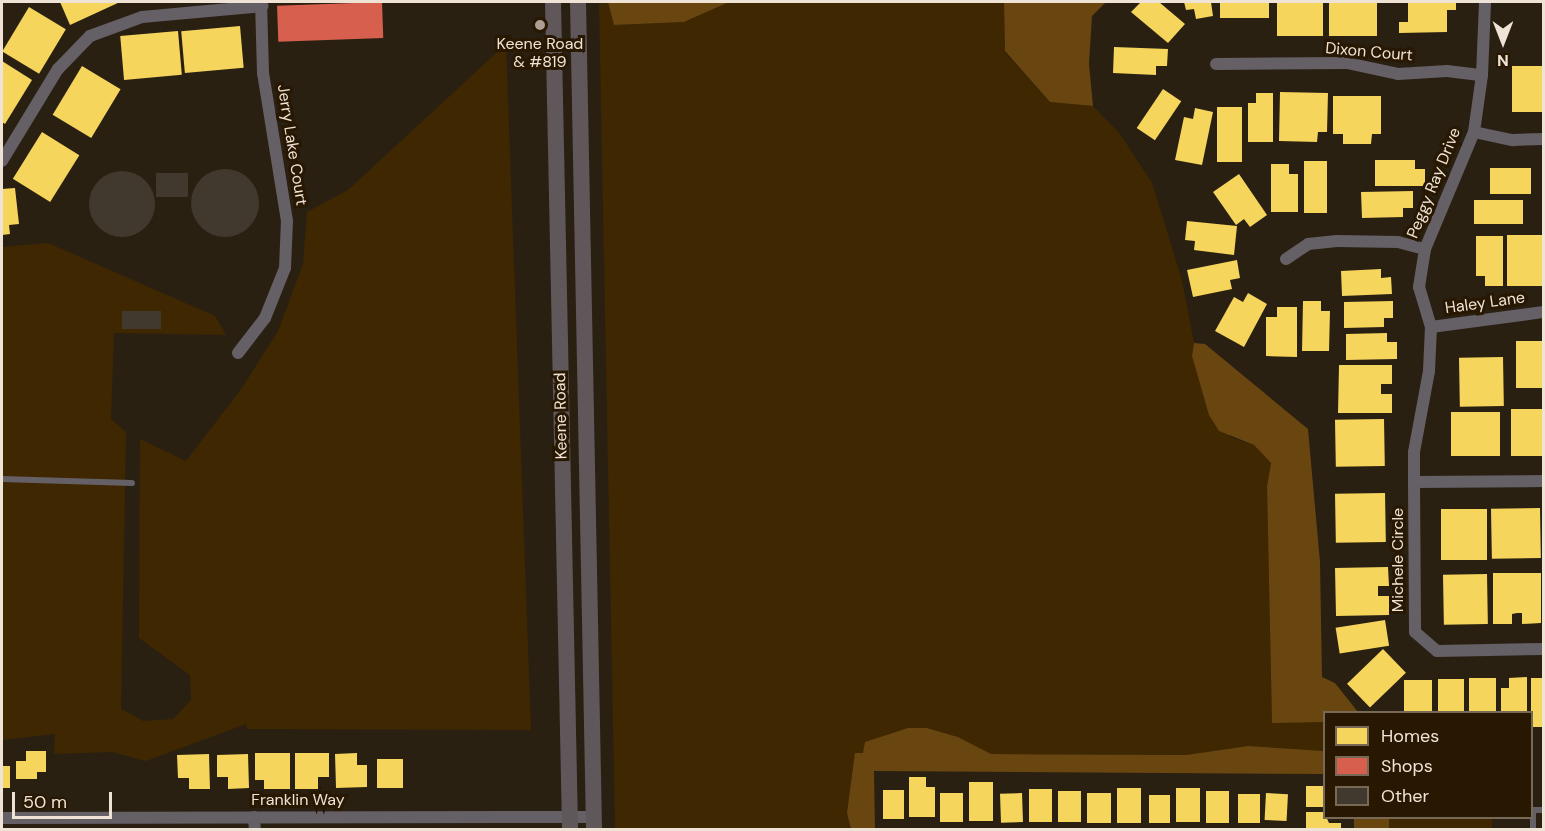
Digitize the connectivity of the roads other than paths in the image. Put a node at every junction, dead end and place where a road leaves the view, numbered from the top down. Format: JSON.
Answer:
{"nodes":[{"id":1,"x":553,"y":2,"type":"edge"},
{"id":2,"x":578,"y":2,"type":"edge"},
{"id":3,"x":1485,"y":2,"type":"edge"},
{"id":4,"x":262,"y":4,"type":"edge"},
{"id":5,"x":1216,"y":64,"type":"dead end"},
{"id":6,"x":1482,"y":75,"type":"junction"},
{"id":7,"x":1474,"y":132,"type":"junction"},
{"id":8,"x":1544,"y":140,"type":"edge"},
{"id":9,"x":2,"y":161,"type":"edge"},
{"id":10,"x":1425,"y":249,"type":"junction"},
{"id":11,"x":1286,"y":259,"type":"dead end"},
{"id":12,"x":1544,"y":312,"type":"edge"},
{"id":13,"x":1431,"y":327,"type":"junction"},
{"id":14,"x":238,"y":353,"type":"dead end"},
{"id":15,"x":2,"y":479,"type":"edge"},
{"id":16,"x":1544,"y":481,"type":"edge"},
{"id":17,"x":1414,"y":482,"type":"junction"},
{"id":18,"x":132,"y":483,"type":"dead end"},
{"id":19,"x":1544,"y":649,"type":"edge"},
{"id":20,"x":1544,"y":810,"type":"edge"},
{"id":21,"x":2,"y":818,"type":"edge"},
{"id":22,"x":255,"y":823,"type":"edge"},
{"id":23,"x":570,"y":823,"type":"edge"},
{"id":24,"x":594,"y":823,"type":"edge"},
{"id":25,"x":94,"y":824,"type":"edge"},
{"id":26,"x":470,"y":824,"type":"edge"},
{"id":27,"x":1533,"y":830,"type":"edge"}],
"edges":[{"from":1,"to":23,"type":"main road","name":"Keene Road"},
{"from":2,"to":24,"type":"main road","name":"Keene Road"},
{"from":3,"to":6,"type":"street","name":"Peggy Ray Drive"},
{"from":4,"to":9,"type":"street"},
{"from":4,"to":14,"type":"street","name":"Jerry Lake Court"},
{"from":5,"to":6,"type":"street","name":"Dixon Court"},
{"from":6,"to":7,"type":"street","name":"Peggy Ray Drive"},
{"from":7,"to":8,"type":"street"},
{"from":7,"to":10,"type":"street","name":"Peggy Ray Drive"},
{"from":10,"to":11,"type":"street"},
{"from":10,"to":13,"type":"street","name":"Peggy Ray Drive"},
{"from":12,"to":13,"type":"street","name":"Haley Lane"},
{"from":13,"to":17,"type":"street","name":"Peggy Ray Drive"},
{"from":15,"to":18,"type":"lane"},
{"from":16,"to":17,"type":"street"},
{"from":17,"to":19,"type":"street","name":"Michele Circle"},
{"from":20,"to":27,"type":"lane"},
{"from":21,"to":25,"type":"street","name":"Franklin Way"},
{"from":22,"to":25,"type":"street","name":"Franklin Way"},
{"from":22,"to":26,"type":"street","name":"Franklin Way"},
{"from":23,"to":24,"type":"street","name":"Franklin Way"},
{"from":23,"to":26,"type":"street","name":"Franklin Way"}]}
